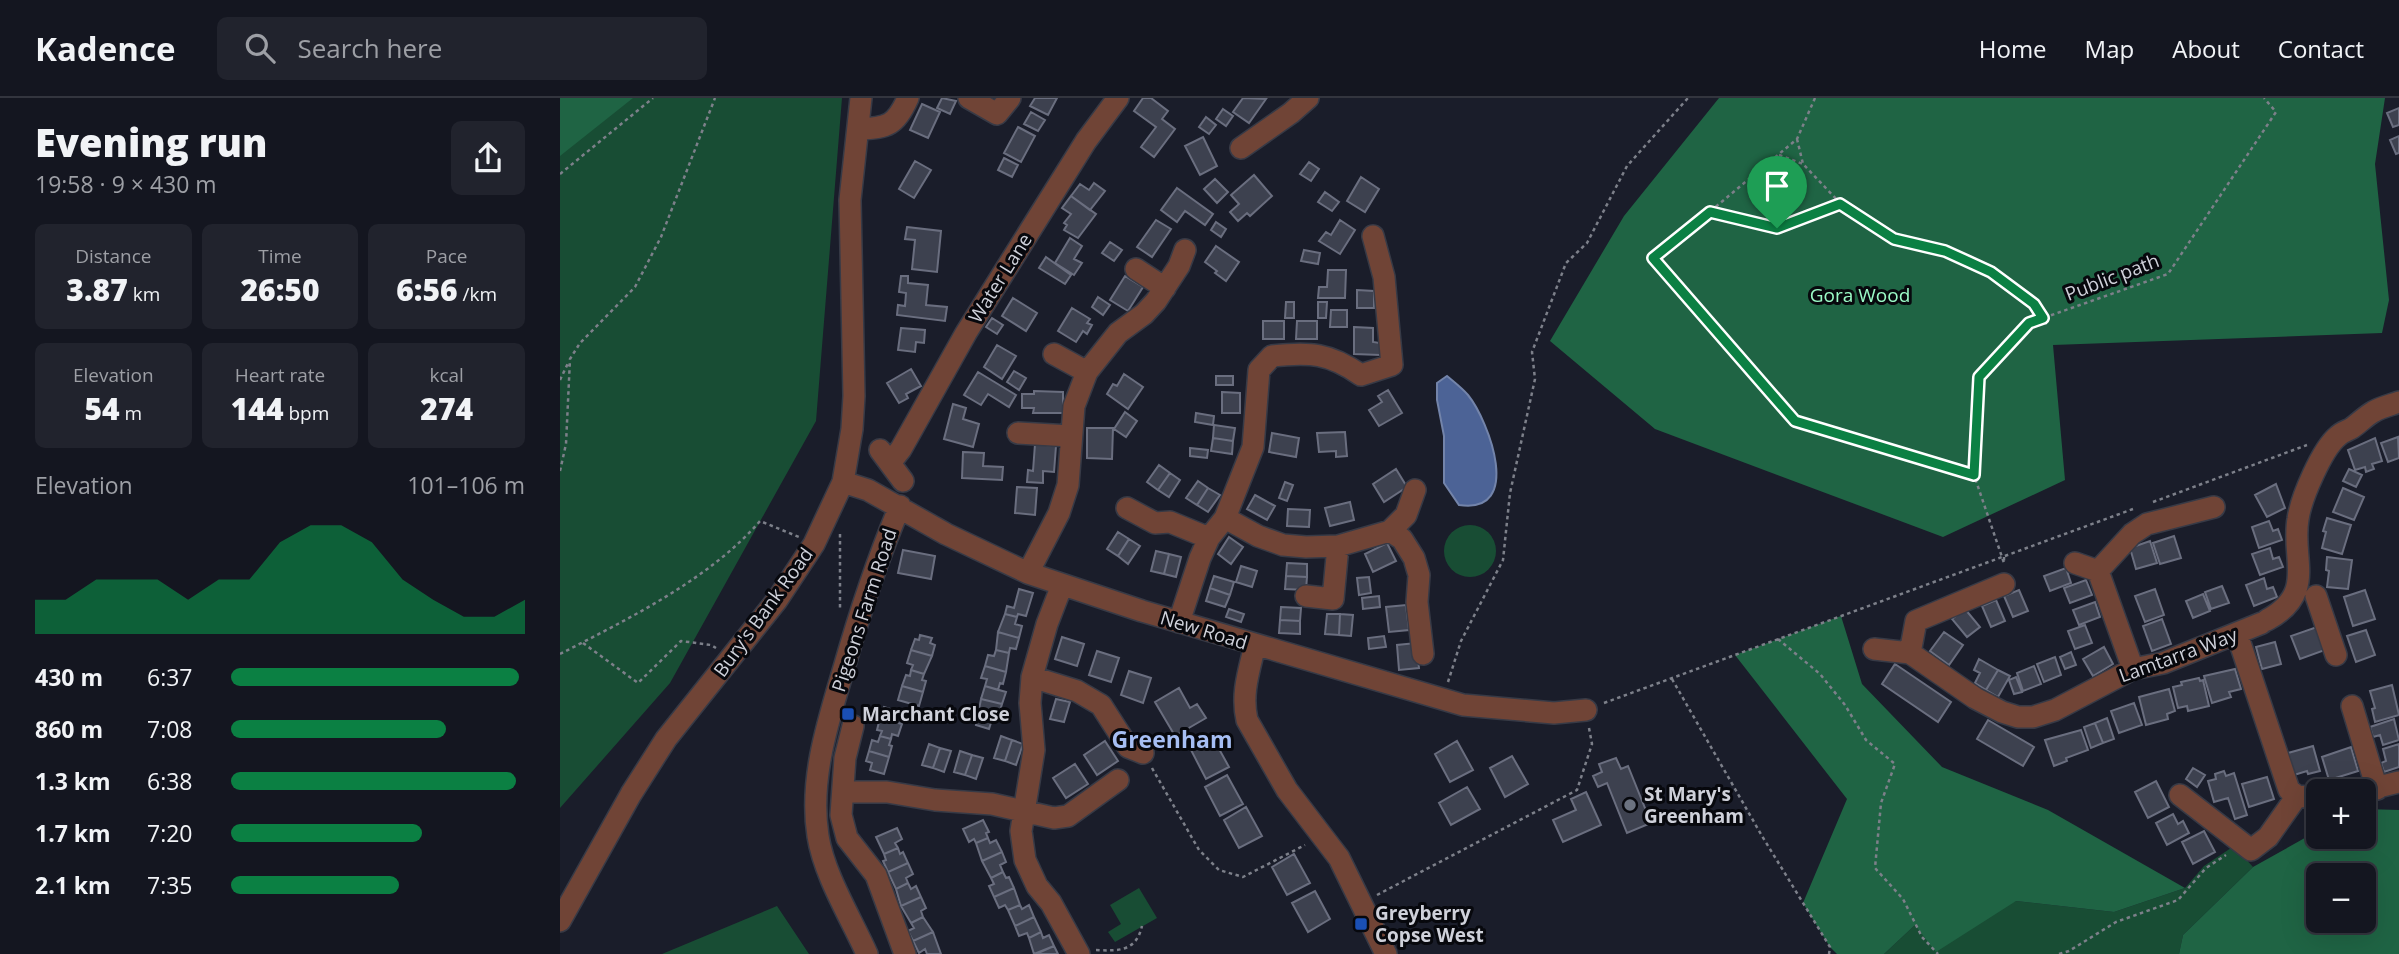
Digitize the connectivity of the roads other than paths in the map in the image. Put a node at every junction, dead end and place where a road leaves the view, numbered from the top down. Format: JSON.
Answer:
{"nodes":[{"id":1,"x":861,"y":98,"type":"edge"},
{"id":2,"x":908,"y":98,"type":"edge"},
{"id":3,"x":969,"y":98,"type":"edge"},
{"id":4,"x":1010,"y":98,"type":"edge"},
{"id":5,"x":1118,"y":98,"type":"edge"},
{"id":6,"x":1308,"y":98,"type":"edge"},
{"id":7,"x":859,"y":128,"type":"junction"},
{"id":8,"x":1241,"y":148,"type":"dead end"},
{"id":9,"x":1373,"y":236,"type":"dead end"},
{"id":10,"x":1185,"y":250,"type":"dead end"},
{"id":11,"x":1136,"y":269,"type":"dead end"},
{"id":12,"x":1165,"y":288,"type":"junction"},
{"id":13,"x":1054,"y":354,"type":"dead end"},
{"id":14,"x":1087,"y":372,"type":"junction"},
{"id":15,"x":2399,"y":402,"type":"edge"},
{"id":16,"x":1018,"y":433,"type":"dead end"},
{"id":17,"x":1070,"y":436,"type":"junction"},
{"id":18,"x":903,"y":481,"type":"dead end"},
{"id":19,"x":842,"y":482,"type":"junction"},
{"id":20,"x":1415,"y":490,"type":"dead end"},
{"id":21,"x":900,"y":506,"type":"junction"},
{"id":22,"x":2214,"y":507,"type":"dead end"},
{"id":23,"x":1126,"y":508,"type":"dead end"},
{"id":24,"x":1225,"y":518,"type":"junction"},
{"id":25,"x":1390,"y":531,"type":"junction"},
{"id":26,"x":1209,"y":538,"type":"junction"},
{"id":27,"x":1338,"y":546,"type":"junction"},
{"id":28,"x":2076,"y":563,"type":"dead end"},
{"id":29,"x":2098,"y":572,"type":"junction"},
{"id":30,"x":1028,"y":573,"type":"junction"},
{"id":31,"x":2004,"y":584,"type":"dead end"},
{"id":32,"x":1062,"y":585,"type":"junction"},
{"id":33,"x":2314,"y":595,"type":"junction"},
{"id":34,"x":1306,"y":596,"type":"dead end"},
{"id":35,"x":1179,"y":622,"type":"junction"},
{"id":36,"x":2237,"y":634,"type":"junction"},
{"id":37,"x":1255,"y":645,"type":"junction"},
{"id":38,"x":1874,"y":649,"type":"dead end"},
{"id":39,"x":1910,"y":653,"type":"junction"},
{"id":40,"x":1423,"y":654,"type":"dead end"},
{"id":41,"x":2336,"y":654,"type":"dead end"},
{"id":42,"x":2133,"y":669,"type":"junction"},
{"id":43,"x":1032,"y":677,"type":"junction"},
{"id":44,"x":2352,"y":706,"type":"dead end"},
{"id":45,"x":1586,"y":710,"type":"road end"},
{"id":46,"x":853,"y":726,"type":"dead end"},
{"id":47,"x":1143,"y":753,"type":"road end"},
{"id":48,"x":2368,"y":779,"type":"edge"},
{"id":49,"x":1118,"y":780,"type":"dead end"},
{"id":50,"x":2399,"y":782,"type":"edge"},
{"id":51,"x":2376,"y":788,"type":"edge"},
{"id":52,"x":843,"y":792,"type":"junction"},
{"id":53,"x":2180,"y":795,"type":"dead end"},
{"id":54,"x":2306,"y":796,"type":"edge"},
{"id":55,"x":2306,"y":799,"type":"edge"},
{"id":56,"x":1024,"y":811,"type":"junction"},
{"id":57,"x":560,"y":921,"type":"edge"},
{"id":58,"x":1078,"y":952,"type":"edge"},
{"id":59,"x":867,"y":954,"type":"edge"},
{"id":60,"x":905,"y":954,"type":"edge"},
{"id":61,"x":1386,"y":954,"type":"edge"}],
"edges":[{"from":1,"to":7,"type":"street","name":"Bury's Bank Road"},
{"from":2,"to":7,"type":"street"},
{"from":3,"to":4,"type":"street"},
{"from":5,"to":18,"type":"street","name":"Water Lane"},
{"from":6,"to":8,"type":"street"},
{"from":7,"to":19,"type":"street","name":"Bury's Bank Road"},
{"from":9,"to":24,"type":"street"},
{"from":10,"to":12,"type":"street"},
{"from":11,"to":12,"type":"street"},
{"from":12,"to":14,"type":"street"},
{"from":13,"to":14,"type":"street"},
{"from":14,"to":17,"type":"street"},
{"from":15,"to":33,"type":"street"},
{"from":16,"to":17,"type":"street"},
{"from":17,"to":30,"type":"street"},
{"from":19,"to":21,"type":"street","name":"New Road"},
{"from":19,"to":57,"type":"street","name":"Bury's Bank Road"},
{"from":20,"to":25,"type":"street"},
{"from":21,"to":30,"type":"street","name":"New Road"},
{"from":21,"to":59,"type":"street","name":"Pigeons Farm Road"},
{"from":22,"to":29,"type":"street"},
{"from":23,"to":26,"type":"street"},
{"from":24,"to":26,"type":"street"},
{"from":24,"to":27,"type":"street"},
{"from":25,"to":27,"type":"street"},
{"from":25,"to":40,"type":"street"},
{"from":26,"to":35,"type":"street"},
{"from":27,"to":34,"type":"street"},
{"from":28,"to":29,"type":"street"},
{"from":29,"to":42,"type":"street"},
{"from":30,"to":32,"type":"street","name":"New Road"},
{"from":31,"to":39,"type":"street"},
{"from":32,"to":35,"type":"street","name":"New Road"},
{"from":32,"to":43,"type":"street"},
{"from":33,"to":36,"type":"street","name":"Lamtarra Way"},
{"from":33,"to":41,"type":"street"},
{"from":35,"to":37,"type":"street","name":"New Road"},
{"from":36,"to":42,"type":"street","name":"Lamtarra Way"},
{"from":36,"to":54,"type":"street"},
{"from":37,"to":45,"type":"street","name":"New Road"},
{"from":37,"to":61,"type":"street"},
{"from":38,"to":39,"type":"street","name":"Lamtarra Way"},
{"from":39,"to":42,"type":"street","name":"Lamtarra Way"},
{"from":43,"to":47,"type":"street"},
{"from":43,"to":56,"type":"street"},
{"from":44,"to":48,"type":"street"},
{"from":46,"to":52,"type":"street"},
{"from":49,"to":56,"type":"street"},
{"from":50,"to":51,"type":"street"},
{"from":52,"to":56,"type":"street"},
{"from":52,"to":60,"type":"street"},
{"from":53,"to":55,"type":"street"},
{"from":56,"to":58,"type":"street"}]}
